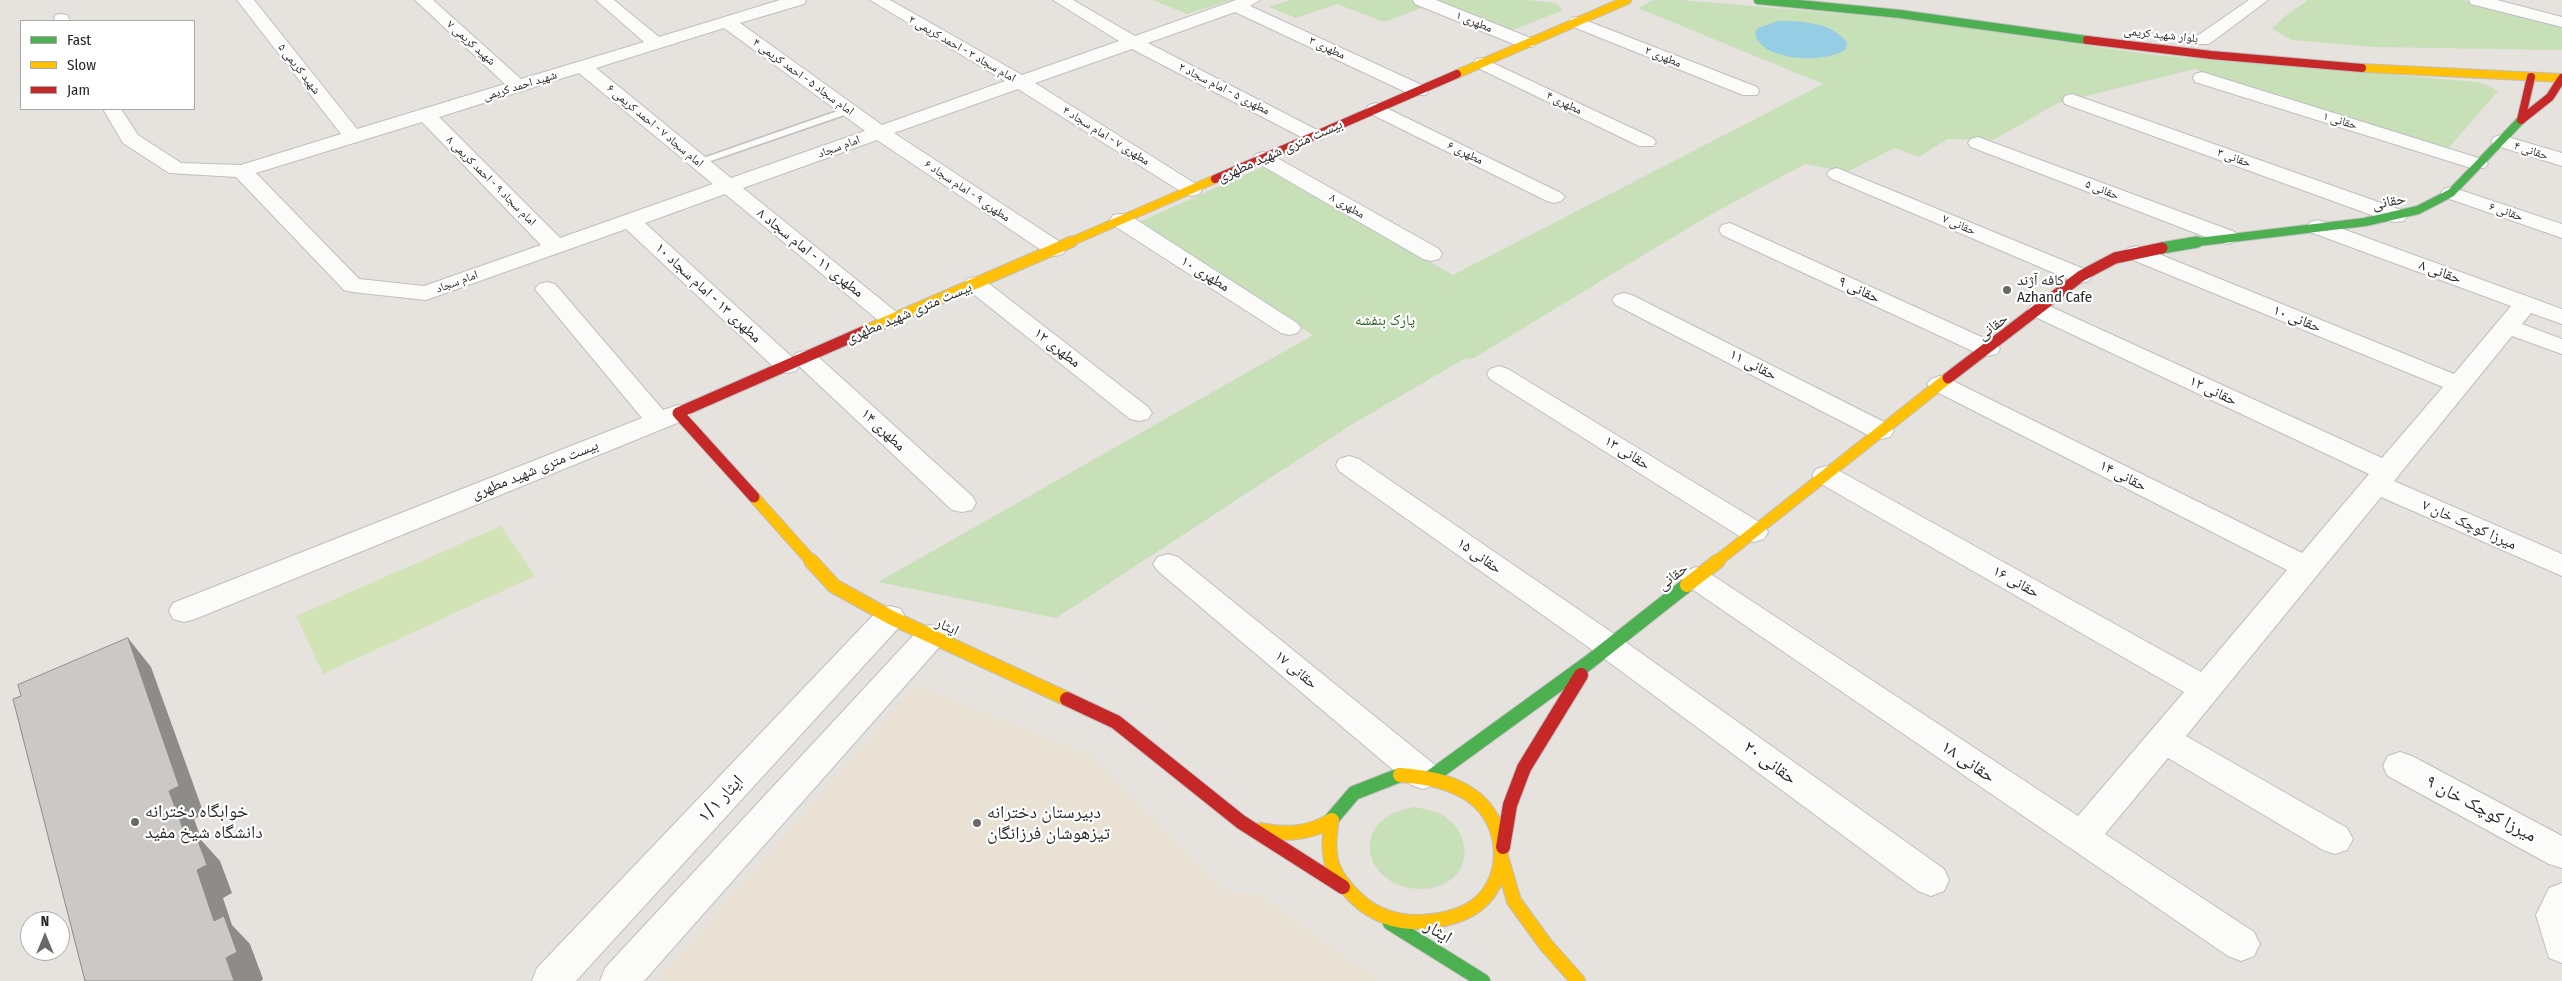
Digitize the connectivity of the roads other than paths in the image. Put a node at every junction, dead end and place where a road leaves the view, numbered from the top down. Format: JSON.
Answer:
{"nodes":[{"id":1,"x":245,"y":0,"type":"edge"},
{"id":2,"x":423,"y":0,"type":"edge"},
{"id":3,"x":604,"y":0,"type":"edge"},
{"id":4,"x":798,"y":0,"type":"edge"},
{"id":5,"x":878,"y":0,"type":"edge"},
{"id":6,"x":1061,"y":0,"type":"edge"},
{"id":7,"x":1421,"y":0,"type":"edge"},
{"id":8,"x":1627,"y":0,"type":"edge"},
{"id":9,"x":1758,"y":0,"type":"edge"},
{"id":10,"x":2260,"y":0,"type":"edge"},
{"id":11,"x":2477,"y":0,"type":"edge"},
{"id":12,"x":1244,"y":3,"type":"edge"},
{"id":13,"x":1579,"y":14,"type":"junction"},
{"id":14,"x":726,"y":22,"type":"junction"},
{"id":15,"x":2561,"y":22,"type":"edge"},
{"id":16,"x":2198,"y":40,"type":"joint"},
{"id":17,"x":1133,"y":42,"type":"junction"},
{"id":18,"x":2222,"y":42,"type":"dead end"},
{"id":19,"x":656,"y":44,"type":"junction"},
{"id":20,"x":1527,"y":44,"type":"junction"},
{"id":21,"x":1482,"y":63,"type":"junction"},
{"id":22,"x":582,"y":66,"type":"junction"},
{"id":23,"x":2520,"y":66,"type":"dead end"},
{"id":24,"x":2550,"y":67,"type":"dead end"},
{"id":25,"x":2531,"y":77,"type":"junction"},
{"id":26,"x":2202,"y":78,"type":"dead end"},
{"id":27,"x":2562,"y":78,"type":"edge"},
{"id":28,"x":1020,"y":82,"type":"junction"},
{"id":29,"x":518,"y":86,"type":"junction"},
{"id":30,"x":1419,"y":91,"type":"junction"},
{"id":31,"x":1750,"y":91,"type":"dead end"},
{"id":32,"x":2072,"y":100,"type":"dead end"},
{"id":33,"x":1376,"y":109,"type":"junction"},
{"id":34,"x":113,"y":110,"type":"edge"},
{"id":35,"x":849,"y":110,"type":"junction"},
{"id":36,"x":426,"y":115,"type":"junction"},
{"id":37,"x":2521,"y":120,"type":"junction"},
{"id":38,"x":879,"y":132,"type":"junction"},
{"id":39,"x":1314,"y":136,"type":"junction"},
{"id":40,"x":353,"y":137,"type":"junction"},
{"id":41,"x":2501,"y":141,"type":"junction"},
{"id":42,"x":1646,"y":142,"type":"dead end"},
{"id":43,"x":1978,"y":143,"type":"dead end"},
{"id":44,"x":1263,"y":158,"type":"junction"},
{"id":45,"x":2562,"y":160,"type":"edge"},
{"id":46,"x":698,"y":162,"type":"junction"},
{"id":47,"x":2478,"y":164,"type":"junction"},
{"id":48,"x":242,"y":171,"type":"junction"},
{"id":49,"x":1837,"y":174,"type":"dead end"},
{"id":50,"x":728,"y":186,"type":"junction"},
{"id":51,"x":1192,"y":190,"type":"junction"},
{"id":52,"x":2451,"y":193,"type":"junction"},
{"id":53,"x":1554,"y":197,"type":"dead end"},
{"id":54,"x":2396,"y":216,"type":"junction"},
{"id":55,"x":1121,"y":220,"type":"junction"},
{"id":56,"x":630,"y":221,"type":"junction"},
{"id":57,"x":2318,"y":227,"type":"junction"},
{"id":58,"x":1730,"y":230,"type":"dead end"},
{"id":59,"x":2562,"y":231,"type":"edge"},
{"id":60,"x":2227,"y":237,"type":"junction"},
{"id":61,"x":556,"y":247,"type":"junction"},
{"id":62,"x":1055,"y":249,"type":"junction"},
{"id":63,"x":2136,"y":253,"type":"junction"},
{"id":64,"x":1432,"y":254,"type":"dead end"},
{"id":65,"x":2082,"y":276,"type":"junction"},
{"id":66,"x":975,"y":284,"type":"junction"},
{"id":67,"x":547,"y":288,"type":"dead end"},
{"id":68,"x":1624,"y":300,"type":"dead end"},
{"id":69,"x":2526,"y":304,"type":"junction"},
{"id":70,"x":2039,"y":310,"type":"junction"},
{"id":71,"x":2562,"y":317,"type":"edge"},
{"id":72,"x":892,"y":320,"type":"junction"},
{"id":73,"x":2507,"y":326,"type":"junction"},
{"id":74,"x":1289,"y":328,"type":"dead end"},
{"id":75,"x":2562,"y":348,"type":"edge"},
{"id":76,"x":1988,"y":350,"type":"junction"},
{"id":77,"x":796,"y":362,"type":"junction"},
{"id":78,"x":1499,"y":374,"type":"dead end"},
{"id":79,"x":1940,"y":384,"type":"junction"},
{"id":80,"x":2458,"y":385,"type":"junction"},
{"id":81,"x":1139,"y":413,"type":"dead end"},
{"id":82,"x":668,"y":417,"type":"junction"},
{"id":83,"x":1881,"y":431,"type":"junction"},
{"id":84,"x":1349,"y":465,"type":"dead end"},
{"id":85,"x":1826,"y":475,"type":"junction"},
{"id":86,"x":2382,"y":477,"type":"junction"},
{"id":87,"x":962,"y":503,"type":"dead end"},
{"id":88,"x":1754,"y":532,"type":"junction"},
{"id":89,"x":1168,"y":564,"type":"dead end"},
{"id":90,"x":2562,"y":566,"type":"edge"},
{"id":91,"x":2306,"y":567,"type":"junction"},
{"id":92,"x":1696,"y":578,"type":"junction"},
{"id":93,"x":184,"y":611,"type":"dead end"},
{"id":94,"x":890,"y":617,"type":"junction"},
{"id":95,"x":931,"y":636,"type":"junction"},
{"id":96,"x":1598,"y":655,"type":"junction"},
{"id":97,"x":2206,"y":689,"type":"junction"},
{"id":98,"x":2163,"y":739,"type":"junction"},
{"id":99,"x":2400,"y":766,"type":"dead end"},
{"id":100,"x":1427,"y":776,"type":"junction"},
{"id":101,"x":1332,"y":820,"type":"junction"},
{"id":102,"x":1241,"y":822,"type":"junction"},
{"id":103,"x":2082,"y":838,"type":"junction"},
{"id":104,"x":2335,"y":839,"type":"dead end"},
{"id":105,"x":2562,"y":853,"type":"edge"},
{"id":106,"x":1502,"y":854,"type":"junction"},
{"id":107,"x":1931,"y":880,"type":"dead end"},
{"id":108,"x":1343,"y":887,"type":"junction"},
{"id":109,"x":1374,"y":914,"type":"junction"},
{"id":110,"x":2241,"y":944,"type":"dead end"},
{"id":111,"x":551,"y":981,"type":"edge"},
{"id":112,"x":618,"y":981,"type":"edge"},
{"id":113,"x":1484,"y":981,"type":"edge"},
{"id":114,"x":1578,"y":981,"type":"edge"}],
"edges":[{"from":1,"to":40,"type":"street","name":"شهید کریمی ۵"},
{"from":2,"to":29,"type":"street","name":"شهید کریمی ۷"},
{"from":3,"to":19,"type":"street"},
{"from":4,"to":14,"type":"street","name":"شهید احمد کریمی"},
{"from":5,"to":28,"type":"street","name":"امام سجاد ۳ - احمد کریمی ۲"},
{"from":6,"to":17,"type":"street","name":"مطهری ۵ - امام سجاد ۲"},
{"from":7,"to":20,"type":"street","name":"مطهری ۱"},
{"from":8,"to":13,"type":"main road","name":"بیست متری شهید مطهری"},
{"from":9,"to":25,"type":"main road","name":"بلوار شهید کریمی"},
{"from":10,"to":16,"type":"street"},
{"from":11,"to":15,"type":"street"},
{"from":12,"to":17,"type":"street","name":"امام سجاد"},
{"from":12,"to":30,"type":"street","name":"مطهری ۳"},
{"from":13,"to":20,"type":"main road","name":"بیست متری شهید مطهری"},
{"from":13,"to":31,"type":"street","name":"مطهری ۲"},
{"from":14,"to":19,"type":"street","name":"شهید احمد کریمی"},
{"from":14,"to":35,"type":"street","name":"امام سجاد ۵ - احمد کریمی ۴"},
{"from":16,"to":18,"type":"main road","name":"بلوار شهید کریمی"},
{"from":17,"to":28,"type":"street","name":"امام سجاد"},
{"from":17,"to":39,"type":"street","name":"مطهری ۵ - امام سجاد ۲"},
{"from":19,"to":22,"type":"street","name":"شهید احمد کریمی"},
{"from":20,"to":21,"type":"main road","name":"بیست متری شهید مطهری"},
{"from":21,"to":30,"type":"main road","name":"بیست متری شهید مطهری"},
{"from":21,"to":42,"type":"street","name":"مطهری ۴"},
{"from":22,"to":29,"type":"street","name":"شهید احمد کریمی"},
{"from":22,"to":46,"type":"street","name":"امام سجاد ۷ - احمد کریمی ۶"},
{"from":23,"to":25,"type":"main road"},
{"from":24,"to":27,"type":"main road"},
{"from":25,"to":27,"type":"main road","name":"بلوار شهید کریمی"},
{"from":25,"to":37,"type":"main road"},
{"from":26,"to":47,"type":"street","name":"حقانی ۱"},
{"from":27,"to":37,"type":"main road","name":"حقانی"},
{"from":28,"to":38,"type":"street","name":"امام سجاد"},
{"from":28,"to":51,"type":"street","name":"مطهری ۷ - امام سجاد ۴"},
{"from":29,"to":36,"type":"street","name":"شهید احمد کریمی"},
{"from":30,"to":33,"type":"main road","name":"بیست متری شهید مطهری"},
{"from":32,"to":54,"type":"street","name":"حقانی ۳"},
{"from":33,"to":39,"type":"main road","name":"بیست متری شهید مطهری"},
{"from":33,"to":53,"type":"street","name":"مطهری ۶"},
{"from":34,"to":48,"type":"street","name":"شهید احمد کریمی"},
{"from":35,"to":38,"type":"street","name":"امام سجاد ۵ - احمد کریمی ۴"},
{"from":35,"to":46,"type":"lane"},
{"from":36,"to":40,"type":"street","name":"شهید احمد کریمی"},
{"from":36,"to":61,"type":"street","name":"امام سجاد ۹ - احمد کریمی ۸"},
{"from":37,"to":41,"type":"main road","name":"حقانی"},
{"from":38,"to":50,"type":"street","name":"امام سجاد"},
{"from":38,"to":62,"type":"street","name":"مطهری ۹ - امام سجاد ۶"},
{"from":39,"to":44,"type":"main road","name":"بیست متری شهید مطهری"},
{"from":40,"to":48,"type":"street","name":"شهید احمد کریمی"},
{"from":41,"to":45,"type":"street","name":"حقانی ۴"},
{"from":41,"to":47,"type":"main road","name":"حقانی"},
{"from":43,"to":60,"type":"street","name":"حقانی ۵"},
{"from":44,"to":51,"type":"main road","name":"بیست متری شهید مطهری"},
{"from":44,"to":64,"type":"street","name":"مطهری ۸"},
{"from":46,"to":50,"type":"street","name":"امام سجاد ۷ - احمد کریمی ۶"},
{"from":47,"to":52,"type":"main road","name":"حقانی"},
{"from":48,"to":61,"type":"street","name":"امام سجاد"},
{"from":49,"to":65,"type":"street","name":"حقانی ۷"},
{"from":50,"to":56,"type":"street","name":"امام سجاد"},
{"from":50,"to":72,"type":"street","name":"مطهری ۱۱ - امام سجاد ۸"},
{"from":51,"to":55,"type":"main road","name":"بیست متری شهید مطهری"},
{"from":52,"to":54,"type":"main road","name":"حقانی"},
{"from":52,"to":59,"type":"street","name":"حقانی ۶"},
{"from":54,"to":57,"type":"main road","name":"حقانی"},
{"from":55,"to":62,"type":"main road","name":"بیست متری شهید مطهری"},
{"from":55,"to":74,"type":"street","name":"مطهری ۱۰"},
{"from":56,"to":61,"type":"street","name":"امام سجاد"},
{"from":56,"to":77,"type":"street","name":"مطهری ۱۳ - امام سجاد ۱۰"},
{"from":57,"to":60,"type":"main road","name":"حقانی"},
{"from":57,"to":69,"type":"street","name":"حقانی ۸"},
{"from":58,"to":76,"type":"street","name":"حقانی ۹"},
{"from":60,"to":63,"type":"main road","name":"حقانی"},
{"from":62,"to":66,"type":"main road","name":"بیست متری شهید مطهری"},
{"from":63,"to":65,"type":"main road","name":"حقانی"},
{"from":63,"to":80,"type":"street","name":"حقانی ۱۰"},
{"from":65,"to":70,"type":"main road","name":"حقانی"},
{"from":66,"to":72,"type":"main road","name":"بیست متری شهید مطهری"},
{"from":66,"to":81,"type":"street","name":"مطهری ۱۲"},
{"from":67,"to":82,"type":"street"},
{"from":68,"to":83,"type":"street","name":"حقانی ۱۱"},
{"from":69,"to":71,"type":"street","name":"حقانی ۸"},
{"from":69,"to":73,"type":"street"},
{"from":70,"to":76,"type":"main road","name":"حقانی"},
{"from":70,"to":86,"type":"street","name":"حقانی ۱۲"},
{"from":72,"to":77,"type":"main road","name":"بیست متری شهید مطهری"},
{"from":73,"to":75,"type":"street"},
{"from":73,"to":80,"type":"street"},
{"from":76,"to":79,"type":"main road","name":"حقانی"},
{"from":77,"to":82,"type":"main road","name":"بیست متری شهید مطهری"},
{"from":77,"to":87,"type":"street","name":"مطهری ۱۴"},
{"from":78,"to":88,"type":"street","name":"حقانی ۱۳"},
{"from":79,"to":83,"type":"main road","name":"حقانی"},
{"from":79,"to":91,"type":"street","name":"حقانی ۱۴"},
{"from":80,"to":86,"type":"street"},
{"from":82,"to":93,"type":"street","name":"بیست متری شهید مطهری"},
{"from":82,"to":94,"type":"main road","name":"ایثار"},
{"from":83,"to":85,"type":"main road","name":"حقانی"},
{"from":84,"to":96,"type":"street","name":"حقانی ۱۵"},
{"from":85,"to":88,"type":"main road","name":"حقانی"},
{"from":85,"to":97,"type":"street","name":"حقانی ۱۶"},
{"from":86,"to":90,"type":"street","name":"میرزا کوچک خان ۷"},
{"from":86,"to":91,"type":"street"},
{"from":88,"to":92,"type":"main road","name":"حقانی"},
{"from":89,"to":100,"type":"street","name":"حقانی ۱۷"},
{"from":91,"to":97,"type":"street"},
{"from":92,"to":96,"type":"main road","name":"حقانی"},
{"from":92,"to":103,"type":"street","name":"حقانی ۱۸"},
{"from":94,"to":95,"type":"main road","name":"ایثار"},
{"from":94,"to":111,"type":"street","name":"ایثار ۱/۱"},
{"from":95,"to":102,"type":"main road","name":"ایثار"},
{"from":95,"to":112,"type":"street"},
{"from":96,"to":100,"type":"main road","name":"حقانی"},
{"from":96,"to":106,"type":"main road"},
{"from":96,"to":107,"type":"street","name":"حقانی ۲۰"},
{"from":97,"to":98,"type":"street"},
{"from":98,"to":103,"type":"street"},
{"from":98,"to":104,"type":"street"},
{"from":99,"to":105,"type":"street","name":"میرزا کوچک خان ۹"},
{"from":100,"to":101,"type":"main road"},
{"from":100,"to":106,"type":"main road"},
{"from":101,"to":102,"type":"main road"},
{"from":101,"to":108,"type":"main road"},
{"from":102,"to":108,"type":"main road"},
{"from":103,"to":110,"type":"street","name":"حقانی ۱۸"},
{"from":106,"to":109,"type":"main road"},
{"from":106,"to":114,"type":"main road"},
{"from":108,"to":109,"type":"main road"},
{"from":109,"to":113,"type":"main road","name":"ایثار"}]}
